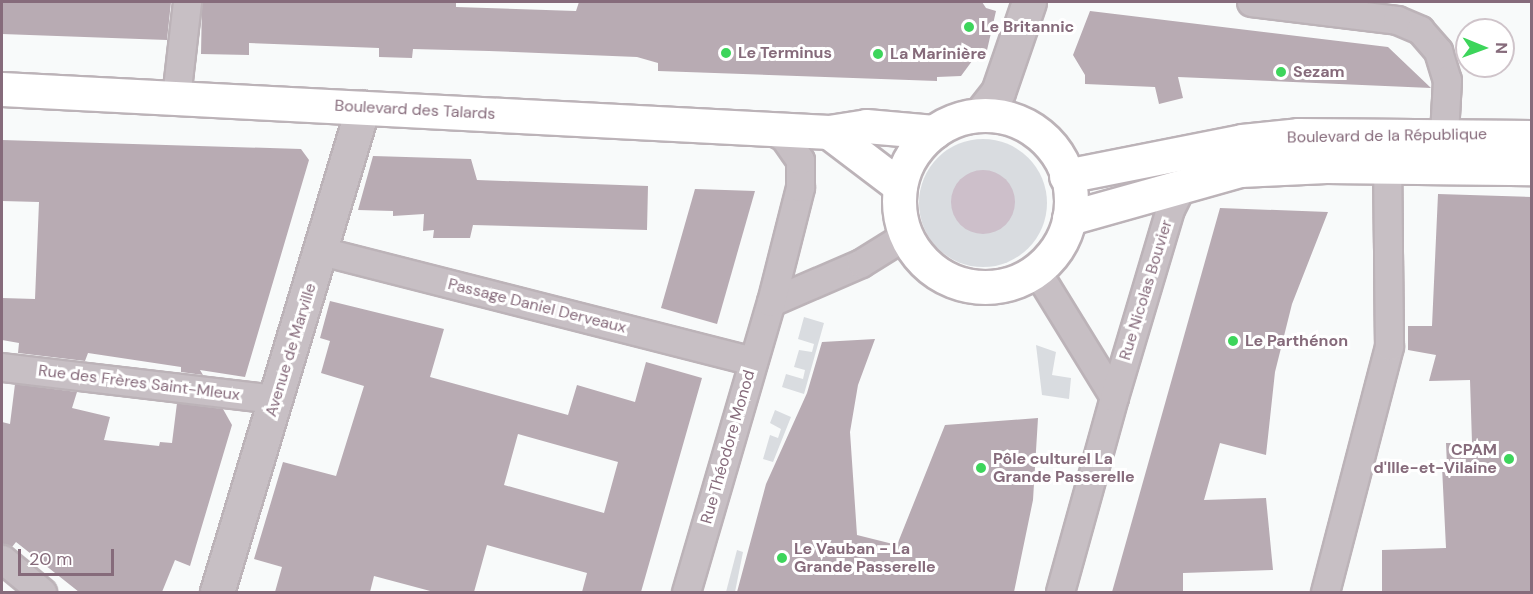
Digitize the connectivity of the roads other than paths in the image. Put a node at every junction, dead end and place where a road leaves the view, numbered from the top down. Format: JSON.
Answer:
{"nodes":[{"id":1,"x":187,"y":2,"type":"edge"},
{"id":2,"x":1029,"y":2,"type":"edge"},
{"id":3,"x":1251,"y":2,"type":"edge"},
{"id":4,"x":2,"y":89,"type":"edge"},
{"id":5,"x":176,"y":97,"type":"junction"},
{"id":6,"x":363,"y":107,"type":"junction"},
{"id":7,"x":980,"y":115,"type":"junction"},
{"id":8,"x":767,"y":128,"type":"junction"},
{"id":9,"x":829,"y":132,"type":"junction"},
{"id":10,"x":934,"y":132,"type":"junction"},
{"id":11,"x":1444,"y":134,"type":"junction"},
{"id":12,"x":1532,"y":136,"type":"edge"},
{"id":13,"x":1387,"y":166,"type":"junction"},
{"id":14,"x":1532,"y":168,"type":"edge"},
{"id":15,"x":1066,"y":176,"type":"junction"},
{"id":16,"x":1182,"y":185,"type":"junction"},
{"id":17,"x":900,"y":186,"type":"junction"},
{"id":18,"x":1070,"y":218,"type":"junction"},
{"id":19,"x":906,"y":235,"type":"junction"},
{"id":20,"x":321,"y":250,"type":"junction"},
{"id":21,"x":1036,"y":270,"type":"junction"},
{"id":22,"x":771,"y":302,"type":"junction"},
{"id":23,"x":753,"y":362,"type":"junction"},
{"id":24,"x":2,"y":367,"type":"edge"},
{"id":25,"x":1114,"y":397,"type":"junction"},
{"id":26,"x":276,"y":399,"type":"junction"},
{"id":27,"x":2,"y":559,"type":"edge"},
{"id":28,"x":42,"y":592,"type":"edge"},
{"id":29,"x":217,"y":592,"type":"edge"},
{"id":30,"x":686,"y":592,"type":"edge"},
{"id":31,"x":1060,"y":592,"type":"edge"},
{"id":32,"x":1325,"y":592,"type":"edge"}],
"edges":[{"from":1,"to":5,"type":"street"},
{"from":2,"to":7,"type":"street"},
{"from":3,"to":11,"type":"street"},
{"from":4,"to":5,"type":"main road","name":"Boulevard des Talards"},
{"from":5,"to":6,"type":"main road","name":"Boulevard des Talards"},
{"from":6,"to":8,"type":"main road","name":"Boulevard des Talards"},
{"from":6,"to":20,"type":"street","name":"Avenue de Marville"},
{"from":7,"to":10,"type":"main road"},
{"from":7,"to":15,"type":"main road"},
{"from":8,"to":9,"type":"main road","name":"Boulevard des Talards"},
{"from":8,"to":22,"type":"street","name":"Rue Théodore Monod"},
{"from":9,"to":10,"type":"main road","name":"Boulevard des Talards"},
{"from":9,"to":17,"type":"main road"},
{"from":10,"to":17,"type":"main road"},
{"from":11,"to":12,"type":"main road","name":"Boulevard de la République"},
{"from":11,"to":15,"type":"main road","name":"Boulevard de la République"},
{"from":13,"to":14,"type":"main road","name":"Boulevard de la République"},
{"from":13,"to":16,"type":"main road","name":"Boulevard de la République"},
{"from":13,"to":32,"type":"street"},
{"from":15,"to":18,"type":"main road"},
{"from":16,"to":18,"type":"main road","name":"Boulevard de la République"},
{"from":16,"to":25,"type":"street","name":"Rue Nicolas Bouvier"},
{"from":17,"to":19,"type":"main road"},
{"from":18,"to":21,"type":"main road"},
{"from":19,"to":21,"type":"main road"},
{"from":19,"to":22,"type":"street"},
{"from":20,"to":23,"type":"street","name":"Passage Daniel Derveaux"},
{"from":20,"to":26,"type":"street","name":"Avenue de Marville"},
{"from":21,"to":25,"type":"street","name":"Rue Nicolas Bouvier"},
{"from":22,"to":23,"type":"street","name":"Rue Théodore Monod"},
{"from":23,"to":30,"type":"street","name":"Rue Théodore Monod"},
{"from":24,"to":26,"type":"street","name":"Rue des Frères Saint-Mleux"},
{"from":25,"to":31,"type":"street","name":"Rue Nicolas Bouvier"},
{"from":26,"to":29,"type":"street","name":"Avenue de Marville"},
{"from":27,"to":28,"type":"street"}]}
